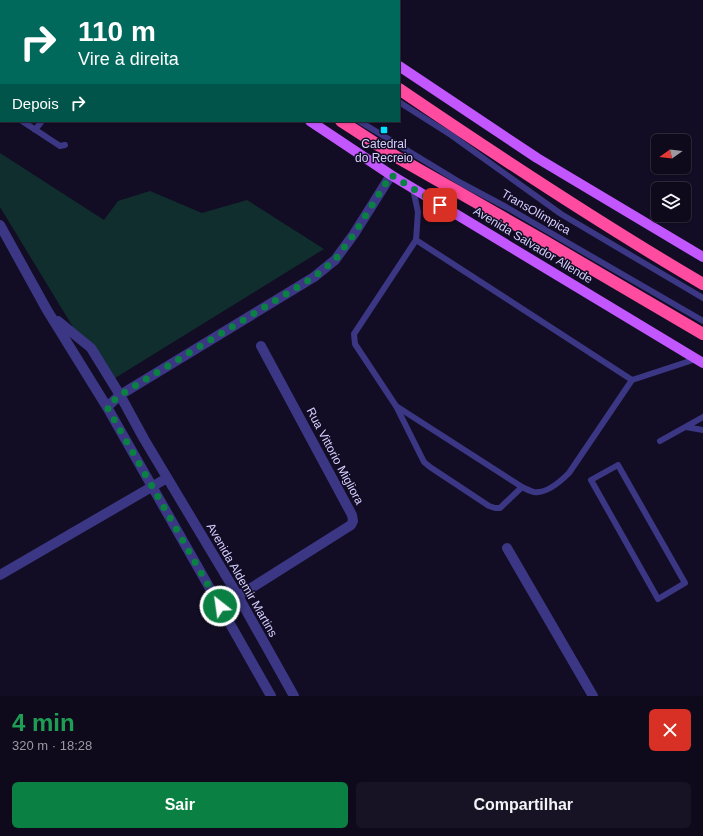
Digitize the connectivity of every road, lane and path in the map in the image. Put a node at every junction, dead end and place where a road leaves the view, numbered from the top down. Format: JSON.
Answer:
{"nodes":[{"id":1,"x":400,"y":67,"type":"edge"},
{"id":2,"x":400,"y":91,"type":"edge"},
{"id":3,"x":400,"y":103,"type":"edge"},
{"id":4,"x":23,"y":122,"type":"edge"},
{"id":5,"x":41,"y":122,"type":"edge"},
{"id":6,"x":312,"y":122,"type":"edge"},
{"id":7,"x":343,"y":122,"type":"edge"},
{"id":8,"x":360,"y":122,"type":"edge"},
{"id":9,"x":35,"y":130,"type":"junction"},
{"id":10,"x":65,"y":145,"type":"dead end"},
{"id":11,"x":391,"y":175,"type":"junction"},
{"id":12,"x":413,"y":189,"type":"junction"},
{"id":13,"x":0,"y":225,"type":"edge"},
{"id":14,"x":416,"y":240,"type":"junction"},
{"id":15,"x":703,"y":256,"type":"edge"},
{"id":16,"x":703,"y":284,"type":"edge"},
{"id":17,"x":703,"y":298,"type":"edge"},
{"id":18,"x":47,"y":310,"type":"junction"},
{"id":19,"x":703,"y":321,"type":"edge"},
{"id":20,"x":703,"y":334,"type":"edge"},
{"id":21,"x":261,"y":346,"type":"dead end"},
{"id":22,"x":700,"y":361,"type":"edge"},
{"id":23,"x":632,"y":380,"type":"junction"},
{"id":24,"x":120,"y":395,"type":"junction"},
{"id":25,"x":396,"y":406,"type":"junction"},
{"id":26,"x":107,"y":407,"type":"junction"},
{"id":27,"x":702,"y":418,"type":"edge"},
{"id":28,"x":703,"y":425,"type":"edge"},
{"id":29,"x":686,"y":427,"type":"junction"},
{"id":30,"x":703,"y":430,"type":"edge"},
{"id":31,"x":660,"y":441,"type":"dead end"},
{"id":32,"x":167,"y":478,"type":"junction"},
{"id":33,"x":591,"y":480,"type":"joint"},
{"id":34,"x":152,"y":487,"type":"junction"},
{"id":35,"x":522,"y":487,"type":"junction"},
{"id":36,"x":507,"y":548,"type":"dead end"},
{"id":37,"x":0,"y":575,"type":"edge"},
{"id":38,"x":238,"y":596,"type":"junction"},
{"id":39,"x":220,"y":606,"type":"junction"},
{"id":40,"x":271,"y":696,"type":"edge"},
{"id":41,"x":294,"y":696,"type":"edge"},
{"id":42,"x":594,"y":696,"type":"edge"}],
"edges":[{"from":1,"to":15,"type":"main road"},
{"from":2,"to":16,"type":"highway"},
{"from":3,"to":17,"type":"lane","name":"TransOlímpica"},
{"from":4,"to":9,"type":"lane"},
{"from":5,"to":9,"type":"lane"},
{"from":6,"to":11,"type":"main road","name":"Avenida Salvador Allende"},
{"from":7,"to":20,"type":"highway","name":"Avenida Salvador Allende"},
{"from":8,"to":19,"type":"lane","name":"TransOlímpica"},
{"from":9,"to":10,"type":"lane"},
{"from":11,"to":12,"type":"main road","name":"Avenida Salvador Allende"},
{"from":11,"to":24,"type":"street"},
{"from":12,"to":14,"type":"lane"},
{"from":12,"to":22,"type":"main road","name":"Avenida Salvador Allende"},
{"from":13,"to":18,"type":"street"},
{"from":14,"to":23,"type":"lane"},
{"from":14,"to":25,"type":"lane"},
{"from":18,"to":24,"type":"street","name":"Avenida Aldemir Martins"},
{"from":18,"to":26,"type":"street"},
{"from":21,"to":38,"type":"street","name":"Rua Vittorio Migliora"},
{"from":22,"to":23,"type":"lane"},
{"from":23,"to":35,"type":"lane"},
{"from":24,"to":26,"type":"street"},
{"from":24,"to":32,"type":"street","name":"Avenida Aldemir Martins"},
{"from":25,"to":35,"type":"lane"},
{"from":25,"to":35,"type":"lane"},
{"from":26,"to":34,"type":"street"},
{"from":27,"to":28,"type":"lane"},
{"from":27,"to":29,"type":"lane"},
{"from":29,"to":30,"type":"lane"},
{"from":29,"to":31,"type":"lane"},
{"from":32,"to":34,"type":"street"},
{"from":32,"to":38,"type":"street","name":"Avenida Aldemir Martins"},
{"from":33,"to":33,"type":"lane"},
{"from":34,"to":37,"type":"street"},
{"from":34,"to":39,"type":"street"},
{"from":36,"to":42,"type":"street"},
{"from":38,"to":39,"type":"street"},
{"from":38,"to":41,"type":"street","name":"Avenida Aldemir Martins"},
{"from":39,"to":40,"type":"street"}]}
